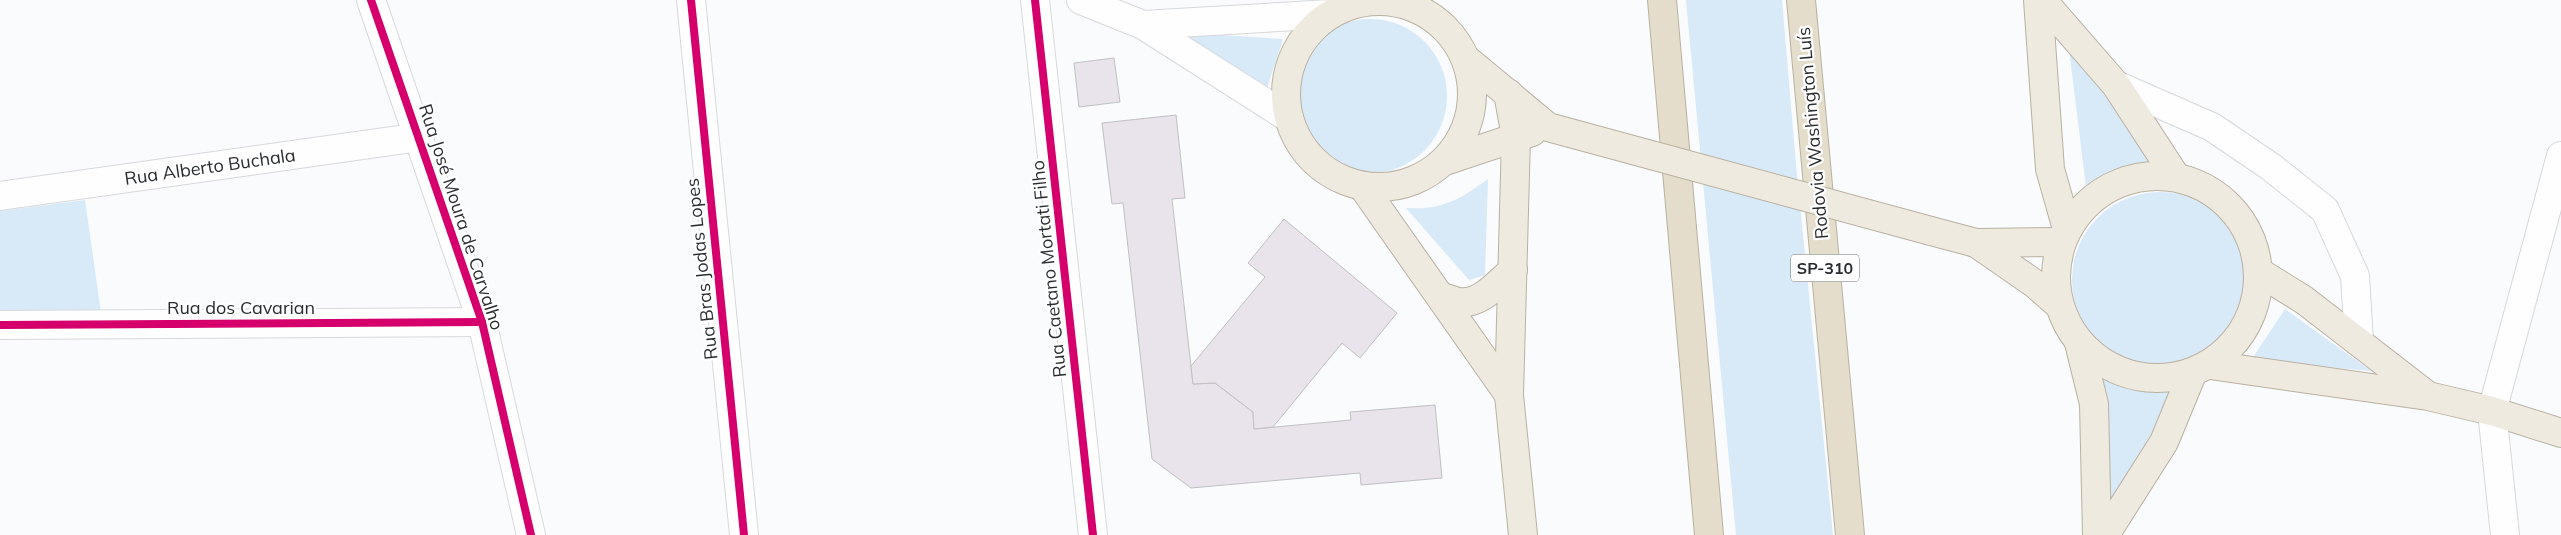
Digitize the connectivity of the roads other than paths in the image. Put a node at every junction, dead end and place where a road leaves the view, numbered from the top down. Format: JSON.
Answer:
{"nodes":[{"id":1,"x":371,"y":0,"type":"edge"},
{"id":2,"x":691,"y":0,"type":"edge"},
{"id":3,"x":1035,"y":0,"type":"edge"},
{"id":4,"x":1081,"y":0,"type":"edge"},
{"id":5,"x":1662,"y":0,"type":"edge"},
{"id":6,"x":1801,"y":0,"type":"edge"},
{"id":7,"x":2040,"y":0,"type":"edge"},
{"id":8,"x":1335,"y":8,"type":"edge"},
{"id":9,"x":1143,"y":25,"type":"junction"},
{"id":10,"x":1466,"y":59,"type":"junction"},
{"id":11,"x":2116,"y":85,"type":"junction"},
{"id":12,"x":1508,"y":93,"type":"junction"},
{"id":13,"x":1289,"y":118,"type":"junction"},
{"id":14,"x":1559,"y":130,"type":"junction"},
{"id":15,"x":420,"y":137,"type":"junction"},
{"id":16,"x":1516,"y":137,"type":"junction"},
{"id":17,"x":2561,"y":156,"type":"edge"},
{"id":18,"x":1445,"y":161,"type":"junction"},
{"id":19,"x":2176,"y":177,"type":"junction"},
{"id":20,"x":1363,"y":187,"type":"junction"},
{"id":21,"x":0,"y":196,"type":"edge"},
{"id":22,"x":2064,"y":235,"type":"junction"},
{"id":23,"x":1976,"y":243,"type":"junction"},
{"id":24,"x":1513,"y":270,"type":"junction"},
{"id":25,"x":2259,"y":272,"type":"junction"},
{"id":26,"x":1440,"y":296,"type":"junction"},
{"id":27,"x":2059,"y":306,"type":"junction"},
{"id":28,"x":482,"y":322,"type":"junction"},
{"id":29,"x":0,"y":325,"type":"edge"},
{"id":30,"x":2359,"y":342,"type":"junction"},
{"id":31,"x":2079,"y":343,"type":"junction"},
{"id":32,"x":2201,"y":369,"type":"junction"},
{"id":33,"x":1509,"y":395,"type":"junction"},
{"id":34,"x":2428,"y":396,"type":"junction"},
{"id":35,"x":2492,"y":410,"type":"junction"},
{"id":36,"x":2561,"y":432,"type":"edge"},
{"id":37,"x":531,"y":535,"type":"edge"},
{"id":38,"x":744,"y":535,"type":"edge"},
{"id":39,"x":1093,"y":535,"type":"edge"},
{"id":40,"x":1523,"y":535,"type":"edge"},
{"id":41,"x":1709,"y":535,"type":"edge"},
{"id":42,"x":1850,"y":535,"type":"edge"},
{"id":43,"x":2097,"y":535,"type":"edge"},
{"id":44,"x":2105,"y":535,"type":"edge"},
{"id":45,"x":2506,"y":535,"type":"edge"}],
"edges":[{"from":1,"to":15,"type":"street","name":"Rua José Moura de Carvalho"},
{"from":2,"to":38,"type":"street","name":"Rua Bras Jodas Lopes"},
{"from":3,"to":39,"type":"street","name":"Rua Caetano Mortati Filho"},
{"from":4,"to":9,"type":"street"},
{"from":5,"to":41,"type":"highway"},
{"from":6,"to":42,"type":"highway","name":"Rodovia Washington Luís","number":"SP-310"},
{"from":7,"to":11,"type":"main road"},
{"from":7,"to":22,"type":"main road"},
{"from":8,"to":9,"type":"street"},
{"from":8,"to":10,"type":"main road"},
{"from":8,"to":13,"type":"main road"},
{"from":9,"to":13,"type":"street"},
{"from":10,"to":12,"type":"main road"},
{"from":10,"to":18,"type":"main road"},
{"from":11,"to":19,"type":"main road"},
{"from":11,"to":30,"type":"street"},
{"from":12,"to":14,"type":"main road"},
{"from":12,"to":16,"type":"main road"},
{"from":13,"to":20,"type":"main road"},
{"from":14,"to":16,"type":"main road"},
{"from":14,"to":23,"type":"main road","bridge":true},
{"from":15,"to":21,"type":"street","name":"Rua Alberto Buchala"},
{"from":15,"to":28,"type":"street","name":"Rua José Moura de Carvalho"},
{"from":16,"to":18,"type":"main road"},
{"from":16,"to":24,"type":"main road"},
{"from":17,"to":35,"type":"street"},
{"from":18,"to":20,"type":"main road"},
{"from":19,"to":22,"type":"main road"},
{"from":19,"to":25,"type":"main road"},
{"from":20,"to":26,"type":"main road"},
{"from":22,"to":23,"type":"main road"},
{"from":22,"to":27,"type":"main road"},
{"from":23,"to":27,"type":"main road"},
{"from":24,"to":26,"type":"main road"},
{"from":24,"to":33,"type":"main road"},
{"from":25,"to":30,"type":"main road"},
{"from":25,"to":32,"type":"main road"},
{"from":26,"to":33,"type":"main road"},
{"from":27,"to":31,"type":"main road"},
{"from":28,"to":29,"type":"street","name":"Rua dos Cavarian"},
{"from":28,"to":37,"type":"street","name":"Rua José Moura de Carvalho"},
{"from":30,"to":34,"type":"main road"},
{"from":31,"to":32,"type":"main road"},
{"from":31,"to":43,"type":"main road"},
{"from":32,"to":34,"type":"main road"},
{"from":32,"to":44,"type":"main road"},
{"from":33,"to":40,"type":"main road"},
{"from":34,"to":35,"type":"main road"},
{"from":35,"to":36,"type":"main road"},
{"from":35,"to":45,"type":"street"}]}
